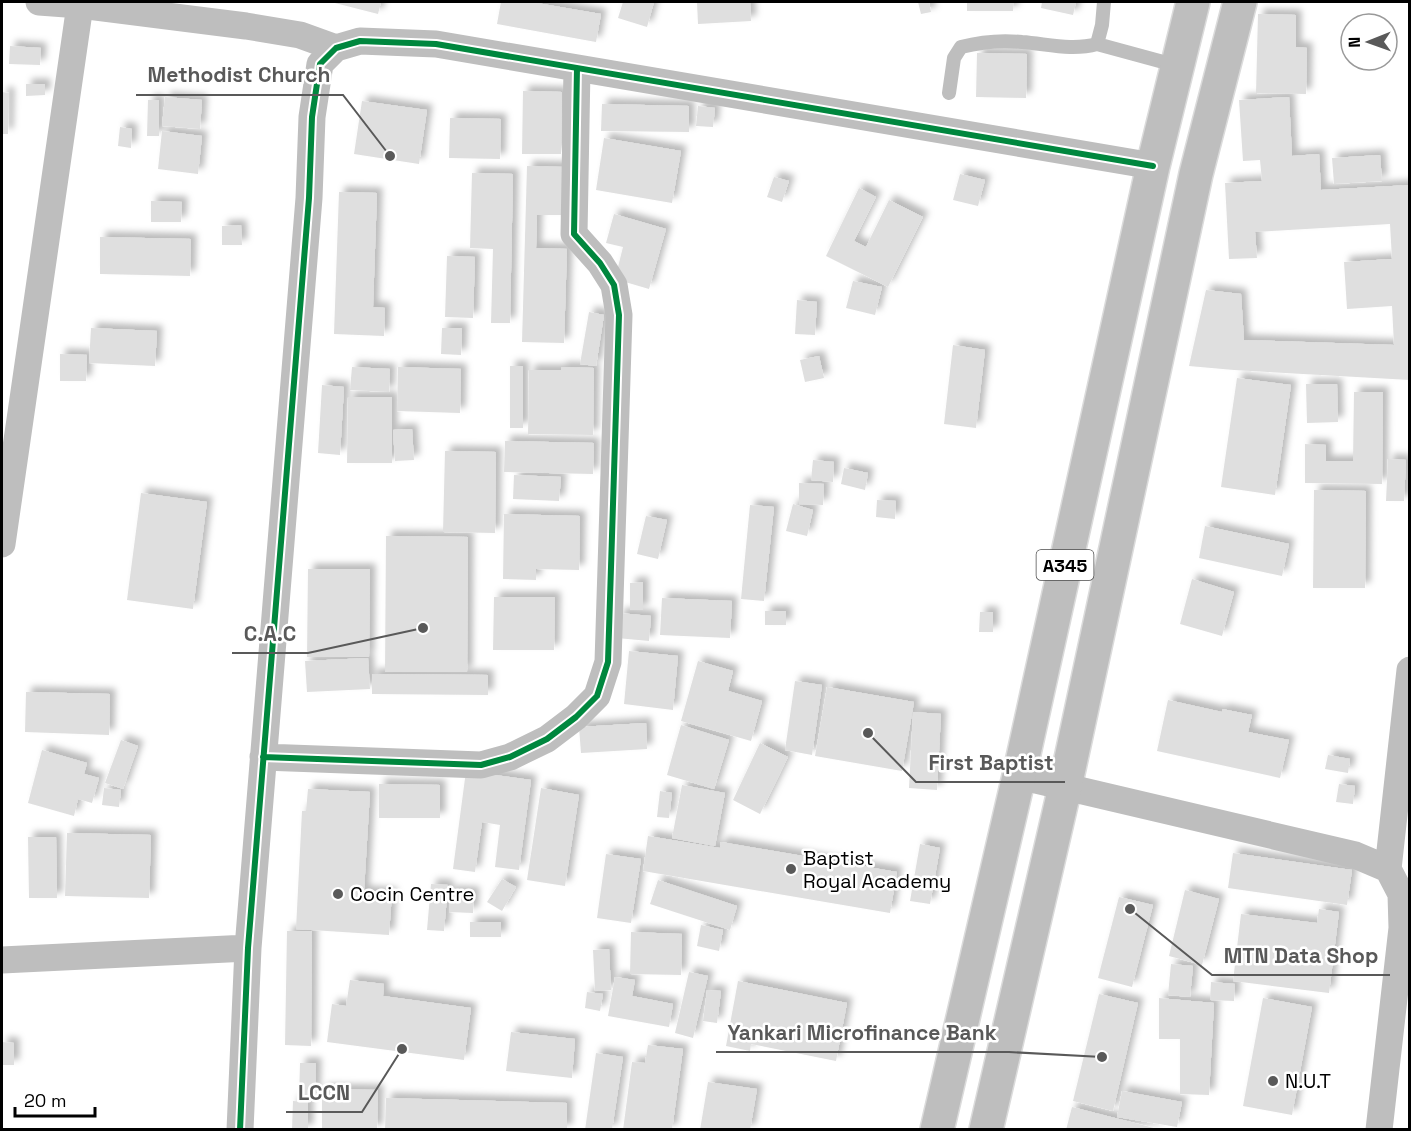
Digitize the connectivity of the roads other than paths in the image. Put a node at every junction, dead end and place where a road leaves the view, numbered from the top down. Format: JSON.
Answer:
{"nodes":[{"id":1,"x":39,"y":2,"type":"edge"},
{"id":2,"x":1104,"y":2,"type":"edge"},
{"id":3,"x":1193,"y":2,"type":"edge"},
{"id":4,"x":1240,"y":2,"type":"edge"},
{"id":5,"x":80,"y":4,"type":"junction"},
{"id":6,"x":1097,"y":44,"type":"junction"},
{"id":7,"x":336,"y":48,"type":"junction"},
{"id":8,"x":1178,"y":66,"type":"junction"},
{"id":9,"x":578,"y":68,"type":"junction"},
{"id":10,"x":948,"y":93,"type":"dead end"},
{"id":11,"x":1153,"y":166,"type":"junction"},
{"id":12,"x":2,"y":544,"type":"edge"},
{"id":13,"x":1410,"y":670,"type":"edge"},
{"id":14,"x":263,"y":757,"type":"junction"},
{"id":15,"x":1018,"y":776,"type":"junction"},
{"id":16,"x":1065,"y":787,"type":"junction"},
{"id":17,"x":1388,"y":869,"type":"junction"},
{"id":18,"x":248,"y":948,"type":"junction"},
{"id":19,"x":2,"y":960,"type":"edge"},
{"id":20,"x":955,"y":1055,"type":"junction"},
{"id":21,"x":1000,"y":1067,"type":"junction"},
{"id":22,"x":240,"y":1130,"type":"edge"},
{"id":23,"x":937,"y":1130,"type":"edge"},
{"id":24,"x":986,"y":1130,"type":"edge"},
{"id":25,"x":1379,"y":1130,"type":"edge"}],
"edges":[{"from":1,"to":5,"type":"street"},
{"from":2,"to":6,"type":"lane"},
{"from":3,"to":8,"type":"highway","number":"A345"},
{"from":4,"to":16,"type":"highway","number":"A345"},
{"from":5,"to":7,"type":"street"},
{"from":5,"to":12,"type":"street"},
{"from":6,"to":8,"type":"lane"},
{"from":6,"to":10,"type":"lane"},
{"from":7,"to":9,"type":"street"},
{"from":7,"to":14,"type":"street"},
{"from":8,"to":11,"type":"highway","number":"A345"},
{"from":9,"to":11,"type":"street"},
{"from":9,"to":14,"type":"street"},
{"from":11,"to":15,"type":"highway","number":"A345"},
{"from":13,"to":17,"type":"street"},
{"from":14,"to":18,"type":"street"},
{"from":15,"to":16,"type":"street"},
{"from":15,"to":20,"type":"highway","number":"A345"},
{"from":16,"to":17,"type":"street"},
{"from":16,"to":21,"type":"highway","number":"A345"},
{"from":17,"to":25,"type":"street"},
{"from":18,"to":19,"type":"street"},
{"from":18,"to":22,"type":"street"},
{"from":20,"to":21,"type":"highway"},
{"from":20,"to":23,"type":"highway","number":"A345"},
{"from":21,"to":24,"type":"highway","number":"A345"}]}
